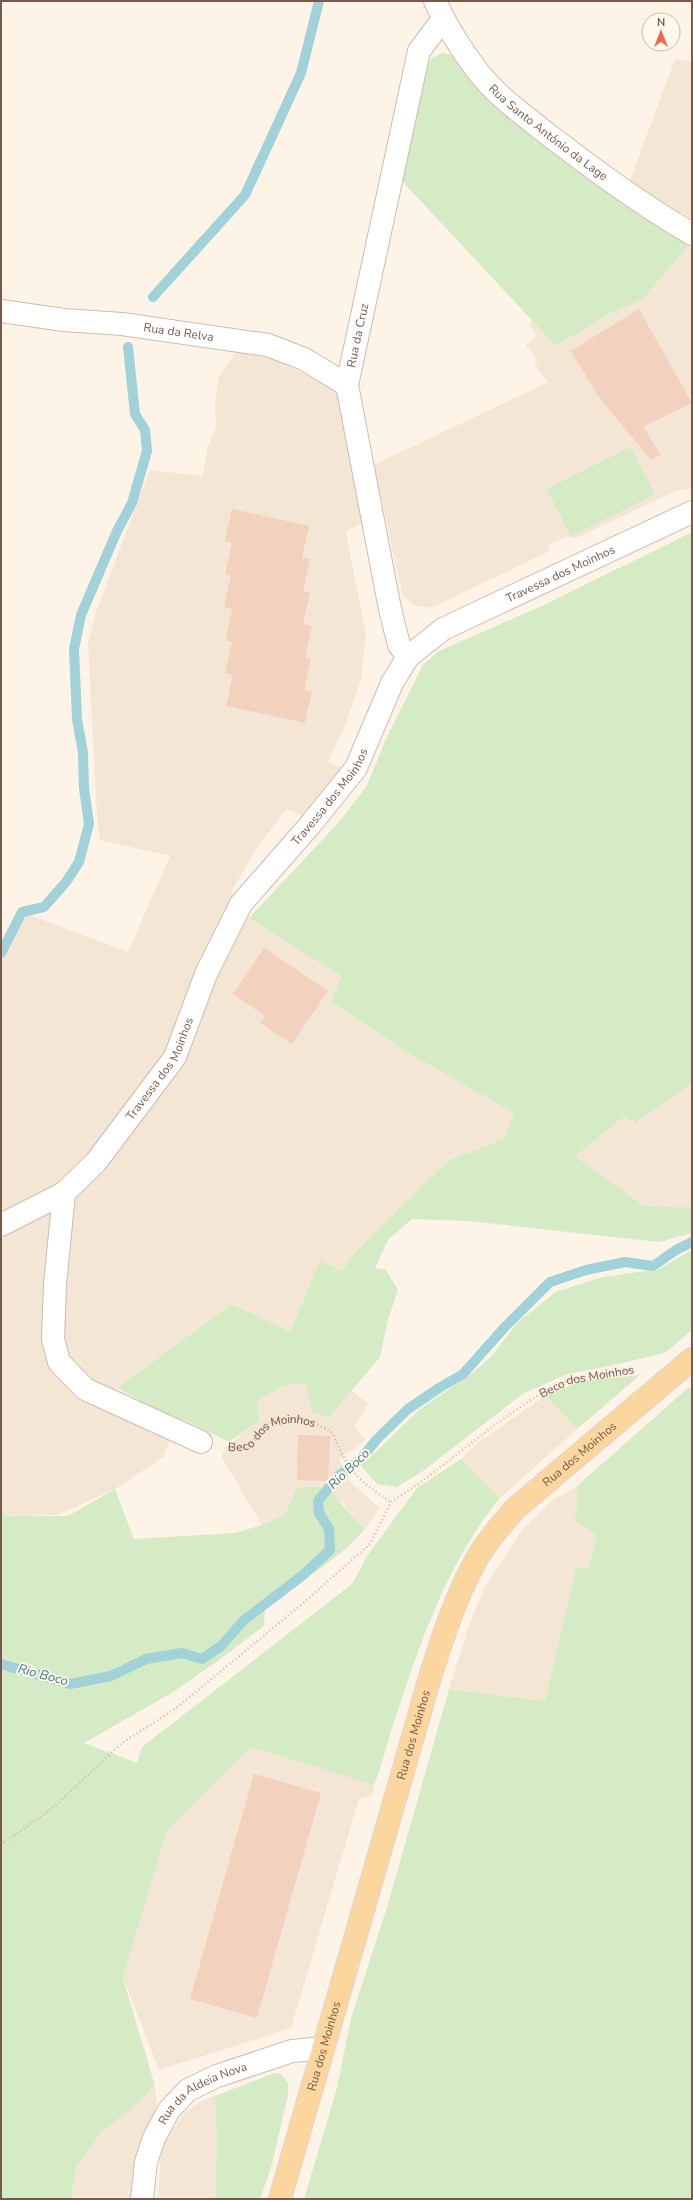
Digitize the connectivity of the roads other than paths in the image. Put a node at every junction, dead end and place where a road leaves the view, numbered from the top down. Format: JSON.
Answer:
{"nodes":[{"id":1,"x":439,"y":10,"type":"edge"},
{"id":2,"x":692,"y":234,"type":"edge"},
{"id":3,"x":1,"y":310,"type":"edge"},
{"id":4,"x":347,"y":385,"type":"junction"},
{"id":5,"x":692,"y":512,"type":"edge"},
{"id":6,"x":408,"y":657,"type":"junction"},
{"id":7,"x":64,"y":1192,"type":"junction"},
{"id":8,"x":1,"y":1225,"type":"edge"},
{"id":9,"x":692,"y":1359,"type":"edge"},
{"id":10,"x":201,"y":1442,"type":"road end"},
{"id":11,"x":324,"y":2048,"type":"junction"},
{"id":12,"x":142,"y":2199,"type":"edge"},
{"id":13,"x":280,"y":2199,"type":"edge"}],
"edges":[{"from":1,"to":2,"type":"street","name":"Rua Santo António da Lage"},
{"from":1,"to":4,"type":"street","name":"Rua da Cruz"},
{"from":3,"to":4,"type":"street","name":"Rua da Relva"},
{"from":4,"to":6,"type":"street","name":"Rua da Cruz"},
{"from":5,"to":6,"type":"street","name":"Travessa dos Moinhos"},
{"from":6,"to":7,"type":"street","name":"Travessa dos Moinhos"},
{"from":7,"to":8,"type":"street","name":"Travessa dos Moinhos"},
{"from":7,"to":10,"type":"street"},
{"from":9,"to":11,"type":"main road","name":"Rua dos Moinhos"},
{"from":11,"to":12,"type":"street","name":"Rua da Aldeia Nova"},
{"from":11,"to":13,"type":"main road","name":"Rua dos Moinhos"}]}
